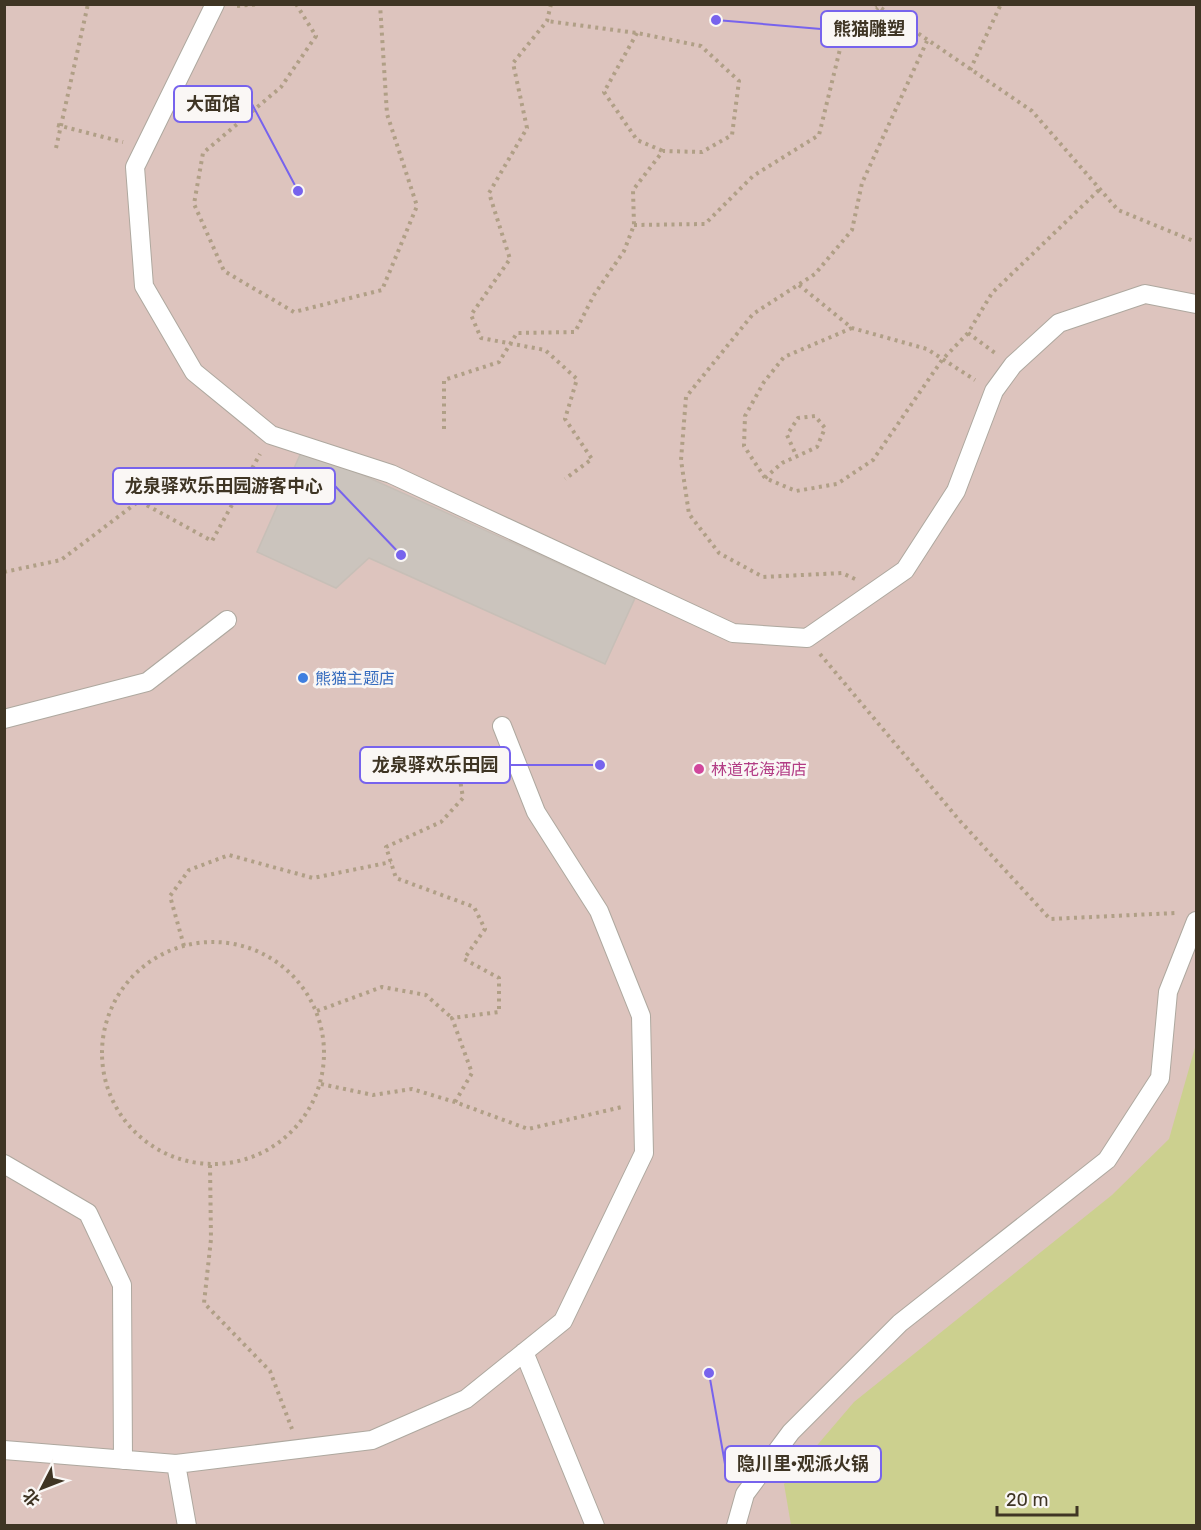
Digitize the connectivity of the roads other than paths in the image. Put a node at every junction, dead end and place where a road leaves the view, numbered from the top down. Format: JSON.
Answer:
{"nodes":[{"id":1,"x":215,"y":4,"type":"edge"},
{"id":2,"x":1197,"y":304,"type":"edge"},
{"id":3,"x":227,"y":620,"type":"dead end"},
{"id":4,"x":4,"y":719,"type":"edge"},
{"id":5,"x":502,"y":726,"type":"dead end"},
{"id":6,"x":1191,"y":916,"type":"edge"},
{"id":7,"x":4,"y":1164,"type":"edge"},
{"id":8,"x":524,"y":1352,"type":"junction"},
{"id":9,"x":4,"y":1450,"type":"edge"},
{"id":10,"x":123,"y":1460,"type":"junction"},
{"id":11,"x":176,"y":1464,"type":"junction"},
{"id":12,"x":187,"y":1526,"type":"edge"},
{"id":13,"x":595,"y":1526,"type":"edge"},
{"id":14,"x":736,"y":1526,"type":"edge"}],
"edges":[{"from":1,"to":2,"type":"street"},
{"from":3,"to":4,"type":"street"},
{"from":5,"to":8,"type":"street"},
{"from":6,"to":14,"type":"street"},
{"from":7,"to":10,"type":"street"},
{"from":8,"to":11,"type":"street"},
{"from":8,"to":13,"type":"street"},
{"from":9,"to":10,"type":"street"},
{"from":10,"to":11,"type":"street"},
{"from":11,"to":12,"type":"street"}]}
